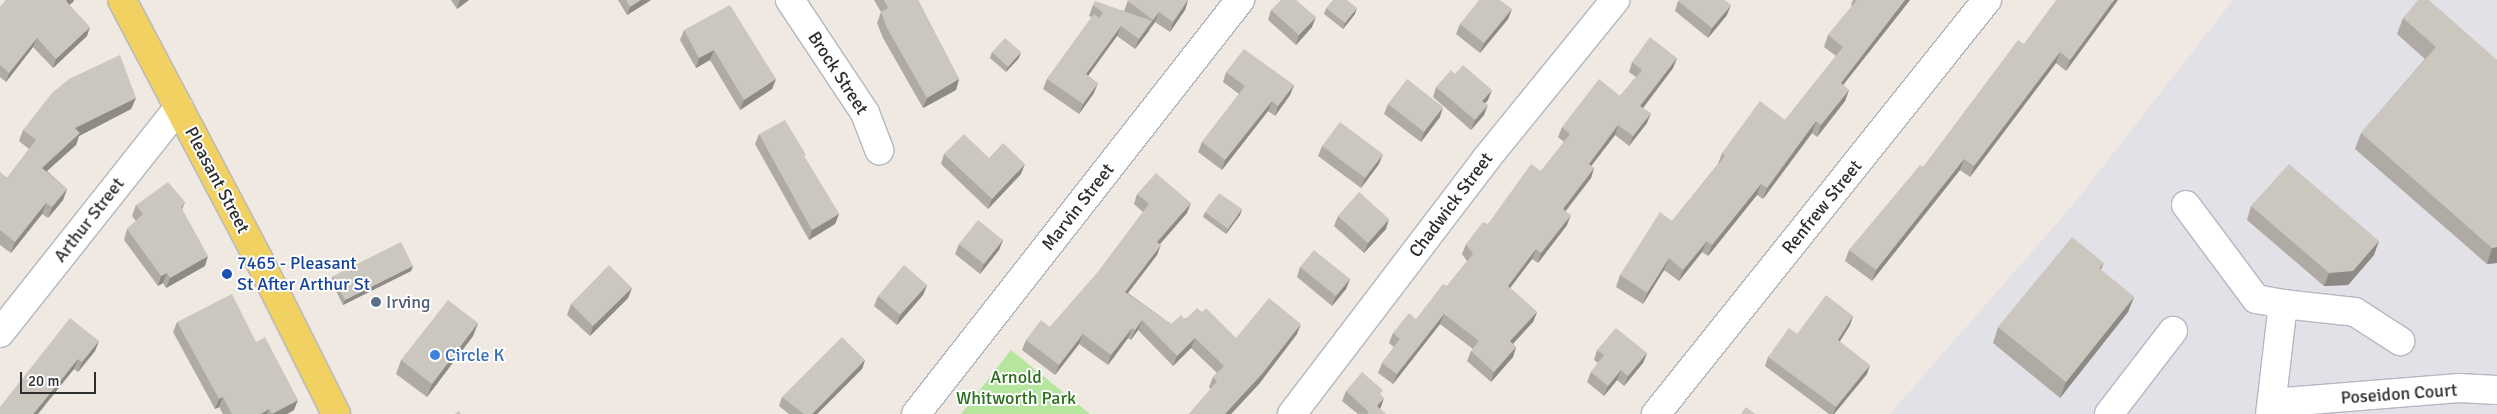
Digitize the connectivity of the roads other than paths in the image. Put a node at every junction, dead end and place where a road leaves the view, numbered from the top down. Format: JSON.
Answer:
{"nodes":[{"id":1,"x":122,"y":0,"type":"edge"},
{"id":2,"x":790,"y":0,"type":"edge"},
{"id":3,"x":1240,"y":0,"type":"edge"},
{"id":4,"x":1615,"y":0,"type":"edge"},
{"id":5,"x":1987,"y":0,"type":"edge"},
{"id":6,"x":179,"y":107,"type":"junction"},
{"id":7,"x":879,"y":150,"type":"dead end"},
{"id":8,"x":2186,"y":205,"type":"dead end"},
{"id":9,"x":2283,"y":304,"type":"junction"},
{"id":10,"x":2173,"y":331,"type":"dead end"},
{"id":11,"x":0,"y":333,"type":"edge"},
{"id":12,"x":2400,"y":341,"type":"dead end"},
{"id":13,"x":2497,"y":390,"type":"edge"},
{"id":14,"x":2271,"y":409,"type":"edge"},
{"id":15,"x":336,"y":414,"type":"edge"},
{"id":16,"x":916,"y":414,"type":"edge"},
{"id":17,"x":1292,"y":414,"type":"edge"},
{"id":18,"x":1656,"y":414,"type":"edge"},
{"id":19,"x":2109,"y":414,"type":"edge"}],
"edges":[{"from":1,"to":6,"type":"main road","name":"Pleasant Street"},
{"from":2,"to":7,"type":"street","name":"Brock Street"},
{"from":3,"to":16,"type":"street","name":"Marvin Street"},
{"from":4,"to":17,"type":"street","name":"Chadwick Street"},
{"from":5,"to":18,"type":"street","name":"Renfrew Street"},
{"from":6,"to":11,"type":"street","name":"Arthur Street"},
{"from":6,"to":15,"type":"main road","name":"Pleasant Street"},
{"from":8,"to":9,"type":"street"},
{"from":9,"to":12,"type":"street"},
{"from":9,"to":14,"type":"street"},
{"from":10,"to":19,"type":"street"},
{"from":13,"to":14,"type":"street","name":"Poseidon Court"}]}
